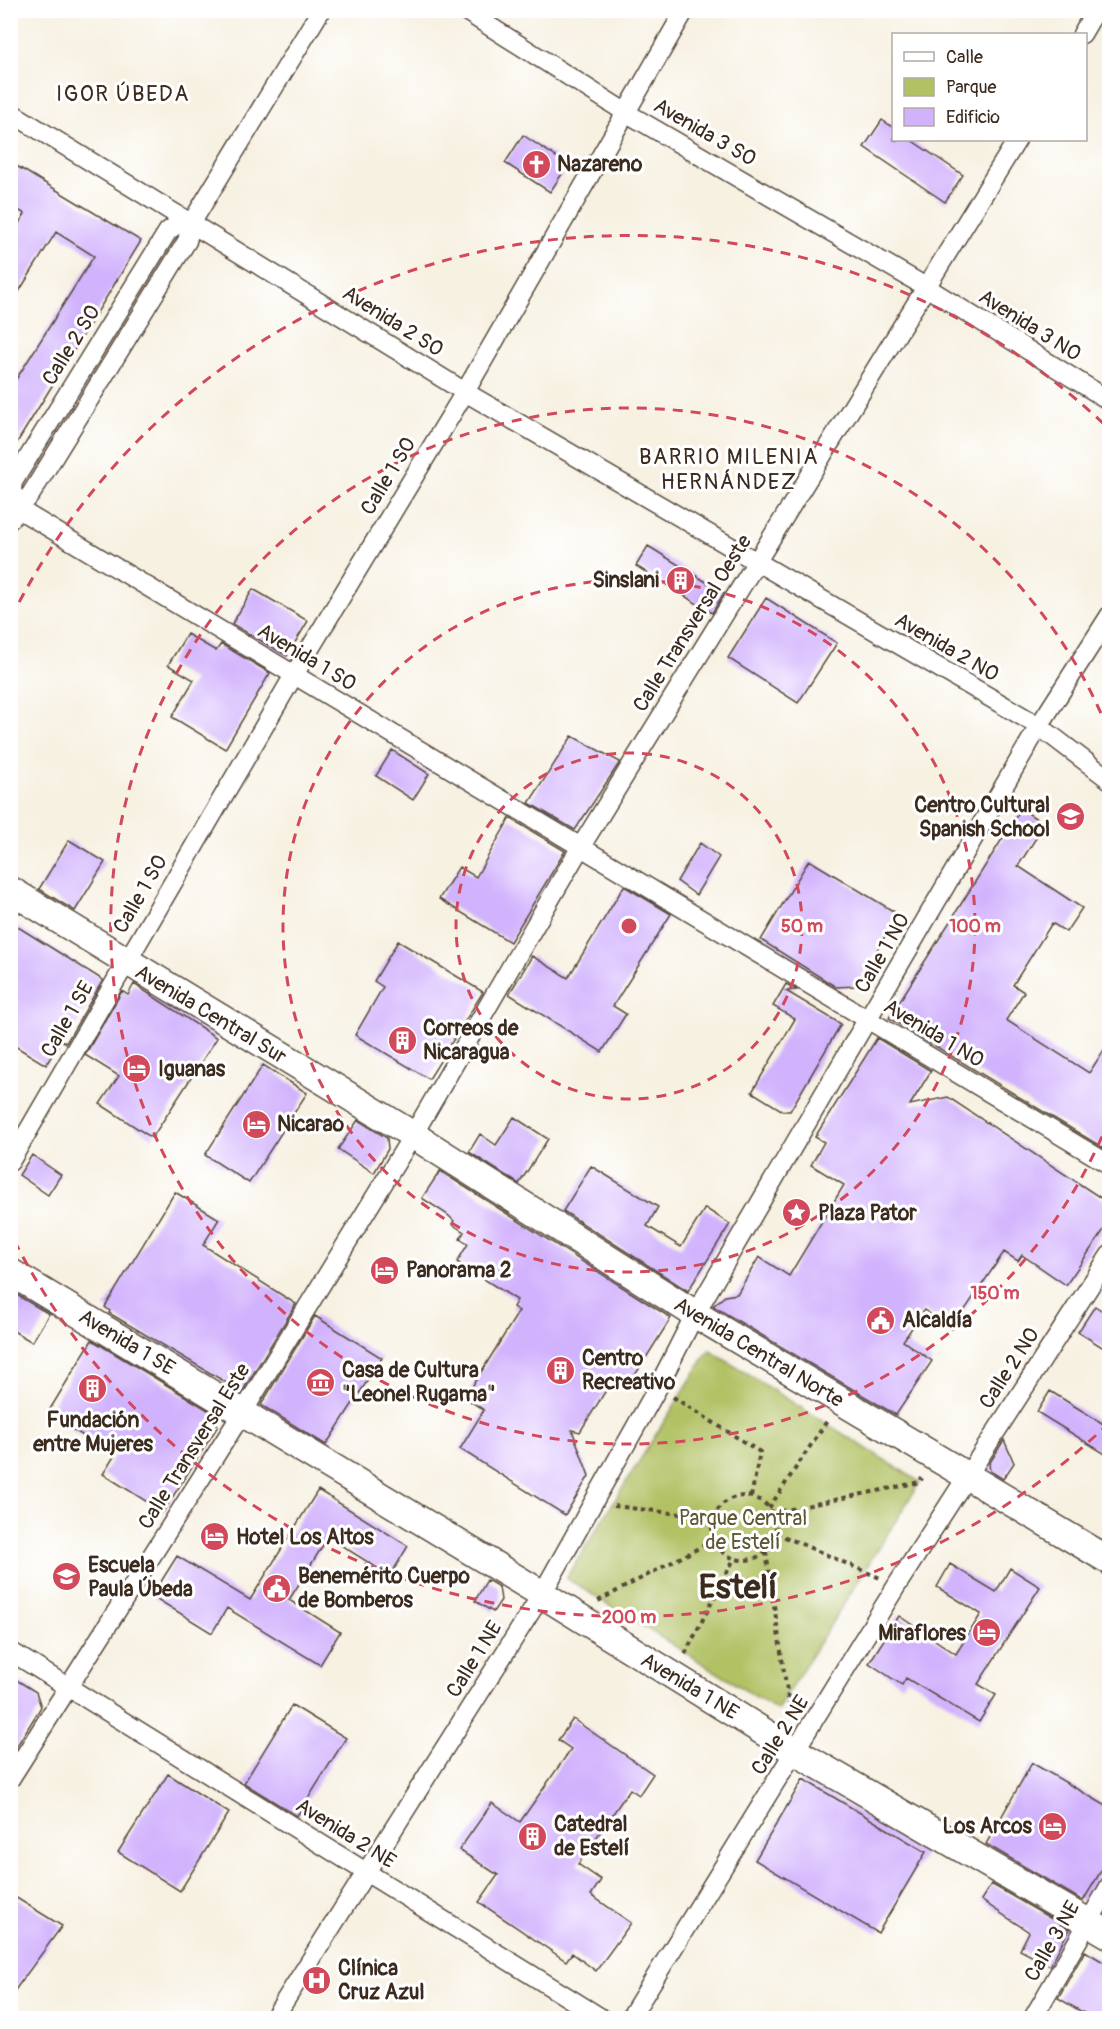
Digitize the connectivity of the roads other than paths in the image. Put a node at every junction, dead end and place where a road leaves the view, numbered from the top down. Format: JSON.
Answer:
{"nodes":[{"id":1,"x":321,"y":10,"type":"edge"},
{"id":2,"x":464,"y":10,"type":"edge"},
{"id":3,"x":685,"y":10,"type":"edge"},
{"id":4,"x":1096,"y":10,"type":"edge"},
{"id":5,"x":1105,"y":10,"type":"edge"},
{"id":6,"x":1110,"y":13,"type":"edge"},
{"id":7,"x":1083,"y":33,"type":"edge"},
{"id":8,"x":10,"y":112,"type":"edge"},
{"id":9,"x":625,"y":112,"type":"junction"},
{"id":10,"x":1016,"y":141,"type":"edge"},
{"id":11,"x":192,"y":222,"type":"junction"},
{"id":12,"x":926,"y":287,"type":"junction"},
{"id":13,"x":465,"y":392,"type":"junction"},
{"id":14,"x":1110,"y":401,"type":"edge"},
{"id":15,"x":13,"y":511,"type":"edge"},
{"id":16,"x":755,"y":563,"type":"junction"},
{"id":17,"x":1110,"y":615,"type":"edge"},
{"id":18,"x":294,"y":675,"type":"junction"},
{"id":19,"x":1040,"y":726,"type":"junction"},
{"id":20,"x":1110,"y":780,"type":"edge"},
{"id":21,"x":580,"y":848,"type":"junction"},
{"id":22,"x":10,"y":890,"type":"edge"},
{"id":23,"x":126,"y":962,"type":"junction"},
{"id":24,"x":869,"y":1020,"type":"junction"},
{"id":25,"x":413,"y":1135,"type":"junction"},
{"id":26,"x":10,"y":1161,"type":"edge"},
{"id":27,"x":1110,"y":1165,"type":"edge"},
{"id":28,"x":1110,"y":1255,"type":"edge"},
{"id":29,"x":10,"y":1272,"type":"edge"},
{"id":30,"x":695,"y":1314,"type":"junction"},
{"id":31,"x":243,"y":1412,"type":"junction"},
{"id":32,"x":967,"y":1476,"type":"junction"},
{"id":33,"x":1110,"y":1561,"type":"edge"},
{"id":34,"x":542,"y":1594,"type":"junction"},
{"id":35,"x":10,"y":1651,"type":"edge"},
{"id":36,"x":67,"y":1686,"type":"junction"},
{"id":37,"x":796,"y":1752,"type":"junction"},
{"id":38,"x":10,"y":1779,"type":"edge"},
{"id":39,"x":365,"y":1872,"type":"junction"},
{"id":40,"x":1110,"y":1885,"type":"edge"},
{"id":41,"x":1099,"y":1928,"type":"edge"},
{"id":42,"x":274,"y":2019,"type":"edge"},
{"id":43,"x":601,"y":2019,"type":"edge"},
{"id":44,"x":630,"y":2019,"type":"edge"},
{"id":45,"x":1033,"y":2019,"type":"edge"}],
"edges":[{"from":1,"to":11,"type":"street","name":"Calle 2 SO"},
{"from":2,"to":9,"type":"street","name":"Avenida 3 SO"},
{"from":3,"to":9,"type":"street","name":"Calle 1 SO"},
{"from":4,"to":7,"type":"street"},
{"from":5,"to":6,"type":"street"},
{"from":8,"to":11,"type":"street","name":"Avenida 2 SO"},
{"from":9,"to":12,"type":"street","name":"Avenida 3 SO"},
{"from":9,"to":13,"type":"street","name":"Calle 1 SO"},
{"from":10,"to":12,"type":"street","name":"Calle Transversal Oeste"},
{"from":11,"to":13,"type":"street","name":"Avenida 2 SO"},
{"from":11,"to":15,"type":"street","name":"Calle 2 SO"},
{"from":12,"to":14,"type":"street","name":"Avenida 3 NO"},
{"from":12,"to":16,"type":"street","name":"Calle Transversal Oeste"},
{"from":13,"to":16,"type":"street","name":"Avenida 2 SO"},
{"from":13,"to":18,"type":"street","name":"Calle 1 SO"},
{"from":15,"to":18,"type":"street","name":"Avenida 1 SO"},
{"from":16,"to":19,"type":"street","name":"Avenida 2 NO"},
{"from":16,"to":21,"type":"street","name":"Calle Transversal Oeste"},
{"from":17,"to":19,"type":"street","name":"Calle 1 NO"},
{"from":18,"to":21,"type":"street","name":"Avenida 1 SO"},
{"from":18,"to":23,"type":"street","name":"Calle 1 SO"},
{"from":19,"to":20,"type":"street","name":"Avenida 2 NO"},
{"from":19,"to":24,"type":"street","name":"Calle 1 NO"},
{"from":21,"to":24,"type":"street","name":"Avenida 1 NO"},
{"from":21,"to":25,"type":"street","name":"Calle Transversal Oeste"},
{"from":22,"to":23,"type":"street","name":"Avenida Central Sur"},
{"from":23,"to":25,"type":"street","name":"Avenida Central Sur"},
{"from":23,"to":26,"type":"street","name":"Calle 1 SE"},
{"from":24,"to":27,"type":"street","name":"Avenida 1 NO"},
{"from":24,"to":30,"type":"street","name":"Calle 1 NO"},
{"from":25,"to":30,"type":"street","name":"Avenida Central Norte"},
{"from":25,"to":31,"type":"street","name":"Calle Transversal Este"},
{"from":28,"to":32,"type":"street","name":"Calle 2 NO"},
{"from":29,"to":31,"type":"street","name":"Avenida 1 SE"},
{"from":30,"to":32,"type":"street","name":"Avenida Central Norte"},
{"from":30,"to":34,"type":"street","name":"Calle 1 NE"},
{"from":31,"to":34,"type":"street","name":"Avenida 1 NE"},
{"from":31,"to":36,"type":"street","name":"Calle Transversal Este"},
{"from":32,"to":33,"type":"street","name":"Avenida Central Norte"},
{"from":32,"to":37,"type":"street","name":"Calle 2 NE"},
{"from":34,"to":37,"type":"street","name":"Avenida 1 NE"},
{"from":34,"to":39,"type":"street","name":"Calle 1 NE"},
{"from":35,"to":36,"type":"street","name":"Avenida 2 NE"},
{"from":36,"to":38,"type":"street","name":"Calle Transversal Este"},
{"from":36,"to":39,"type":"street","name":"Avenida 2 NE"},
{"from":37,"to":41,"type":"street","name":"Avenida 1 NE"},
{"from":37,"to":44,"type":"street","name":"Calle 2 NE"},
{"from":39,"to":42,"type":"street","name":"Calle 1 NE"},
{"from":39,"to":43,"type":"street","name":"Avenida 2 NE"},
{"from":40,"to":41,"type":"street","name":"Calle 3 NE"},
{"from":41,"to":45,"type":"street","name":"Calle 3 NE"}]}
